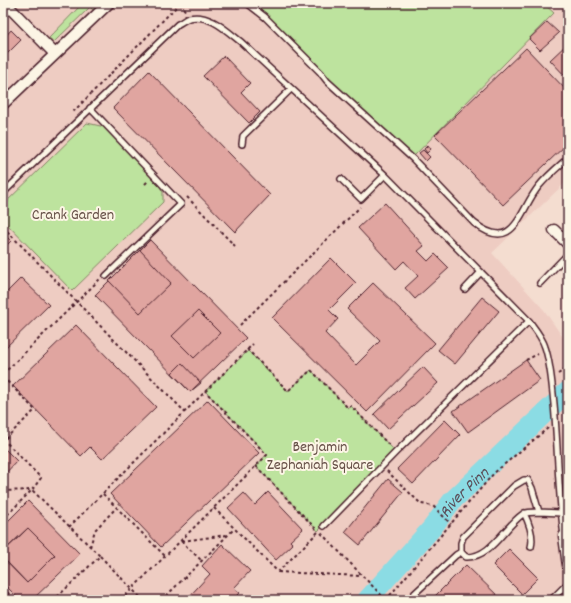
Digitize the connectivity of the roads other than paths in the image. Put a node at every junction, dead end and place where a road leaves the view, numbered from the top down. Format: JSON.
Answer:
{"nodes":[{"id":1,"x":5,"y":3,"type":"edge"},
{"id":2,"x":108,"y":3,"type":"edge"},
{"id":3,"x":247,"y":3,"type":"edge"},
{"id":4,"x":55,"y":54,"type":"junction"},
{"id":5,"x":291,"y":89,"type":"junction"},
{"id":6,"x":3,"y":104,"type":"edge"},
{"id":7,"x":90,"y":108,"type":"junction"},
{"id":8,"x":242,"y":144,"type":"dead end"},
{"id":9,"x":568,"y":158,"type":"edge"},
{"id":10,"x":385,"y":175,"type":"junction"},
{"id":11,"x":341,"y":179,"type":"dead end"},
{"id":12,"x":3,"y":194,"type":"edge"},
{"id":13,"x":554,"y":230,"type":"dead end"},
{"id":14,"x":568,"y":244,"type":"edge"},
{"id":15,"x":568,"y":254,"type":"edge"},
{"id":16,"x":481,"y":272,"type":"junction"},
{"id":17,"x":106,"y":276,"type":"dead end"},
{"id":18,"x":540,"y":283,"type":"dead end"},
{"id":19,"x":465,"y":289,"type":"dead end"},
{"id":20,"x":529,"y":321,"type":"junction"},
{"id":21,"x":539,"y":512,"type":"junction"},
{"id":22,"x":524,"y":513,"type":"junction"},
{"id":23,"x":561,"y":513,"type":"junction"},
{"id":24,"x":568,"y":518,"type":"edge"},
{"id":25,"x":324,"y":526,"type":"dead end"},
{"id":26,"x":564,"y":536,"type":"joint"},
{"id":27,"x":531,"y":547,"type":"dead end"},
{"id":28,"x":461,"y":552,"type":"junction"},
{"id":29,"x":568,"y":566,"type":"edge"},
{"id":30,"x":568,"y":586,"type":"edge"},
{"id":31,"x":414,"y":594,"type":"dead end"},
{"id":32,"x":551,"y":600,"type":"edge"}],
"edges":[{"from":1,"to":4,"type":"street"},
{"from":2,"to":4,"type":"street"},
{"from":3,"to":9,"type":"lane"},
{"from":4,"to":6,"type":"street"},
{"from":5,"to":7,"type":"lane"},
{"from":5,"to":8,"type":"lane"},
{"from":5,"to":10,"type":"lane"},
{"from":7,"to":12,"type":"lane"},
{"from":7,"to":17,"type":"lane"},
{"from":10,"to":11,"type":"lane"},
{"from":10,"to":16,"type":"lane"},
{"from":13,"to":14,"type":"street"},
{"from":15,"to":18,"type":"lane"},
{"from":16,"to":19,"type":"lane"},
{"from":16,"to":20,"type":"lane"},
{"from":20,"to":23,"type":"lane"},
{"from":20,"to":25,"type":"lane"},
{"from":21,"to":22,"type":"lane"},
{"from":21,"to":23,"type":"lane"},
{"from":21,"to":28,"type":"lane"},
{"from":22,"to":27,"type":"lane"},
{"from":22,"to":28,"type":"lane"},
{"from":23,"to":24,"type":"lane"},
{"from":23,"to":26,"type":"lane"},
{"from":26,"to":29,"type":"street"},
{"from":28,"to":31,"type":"lane"},
{"from":30,"to":32,"type":"lane"}]}
